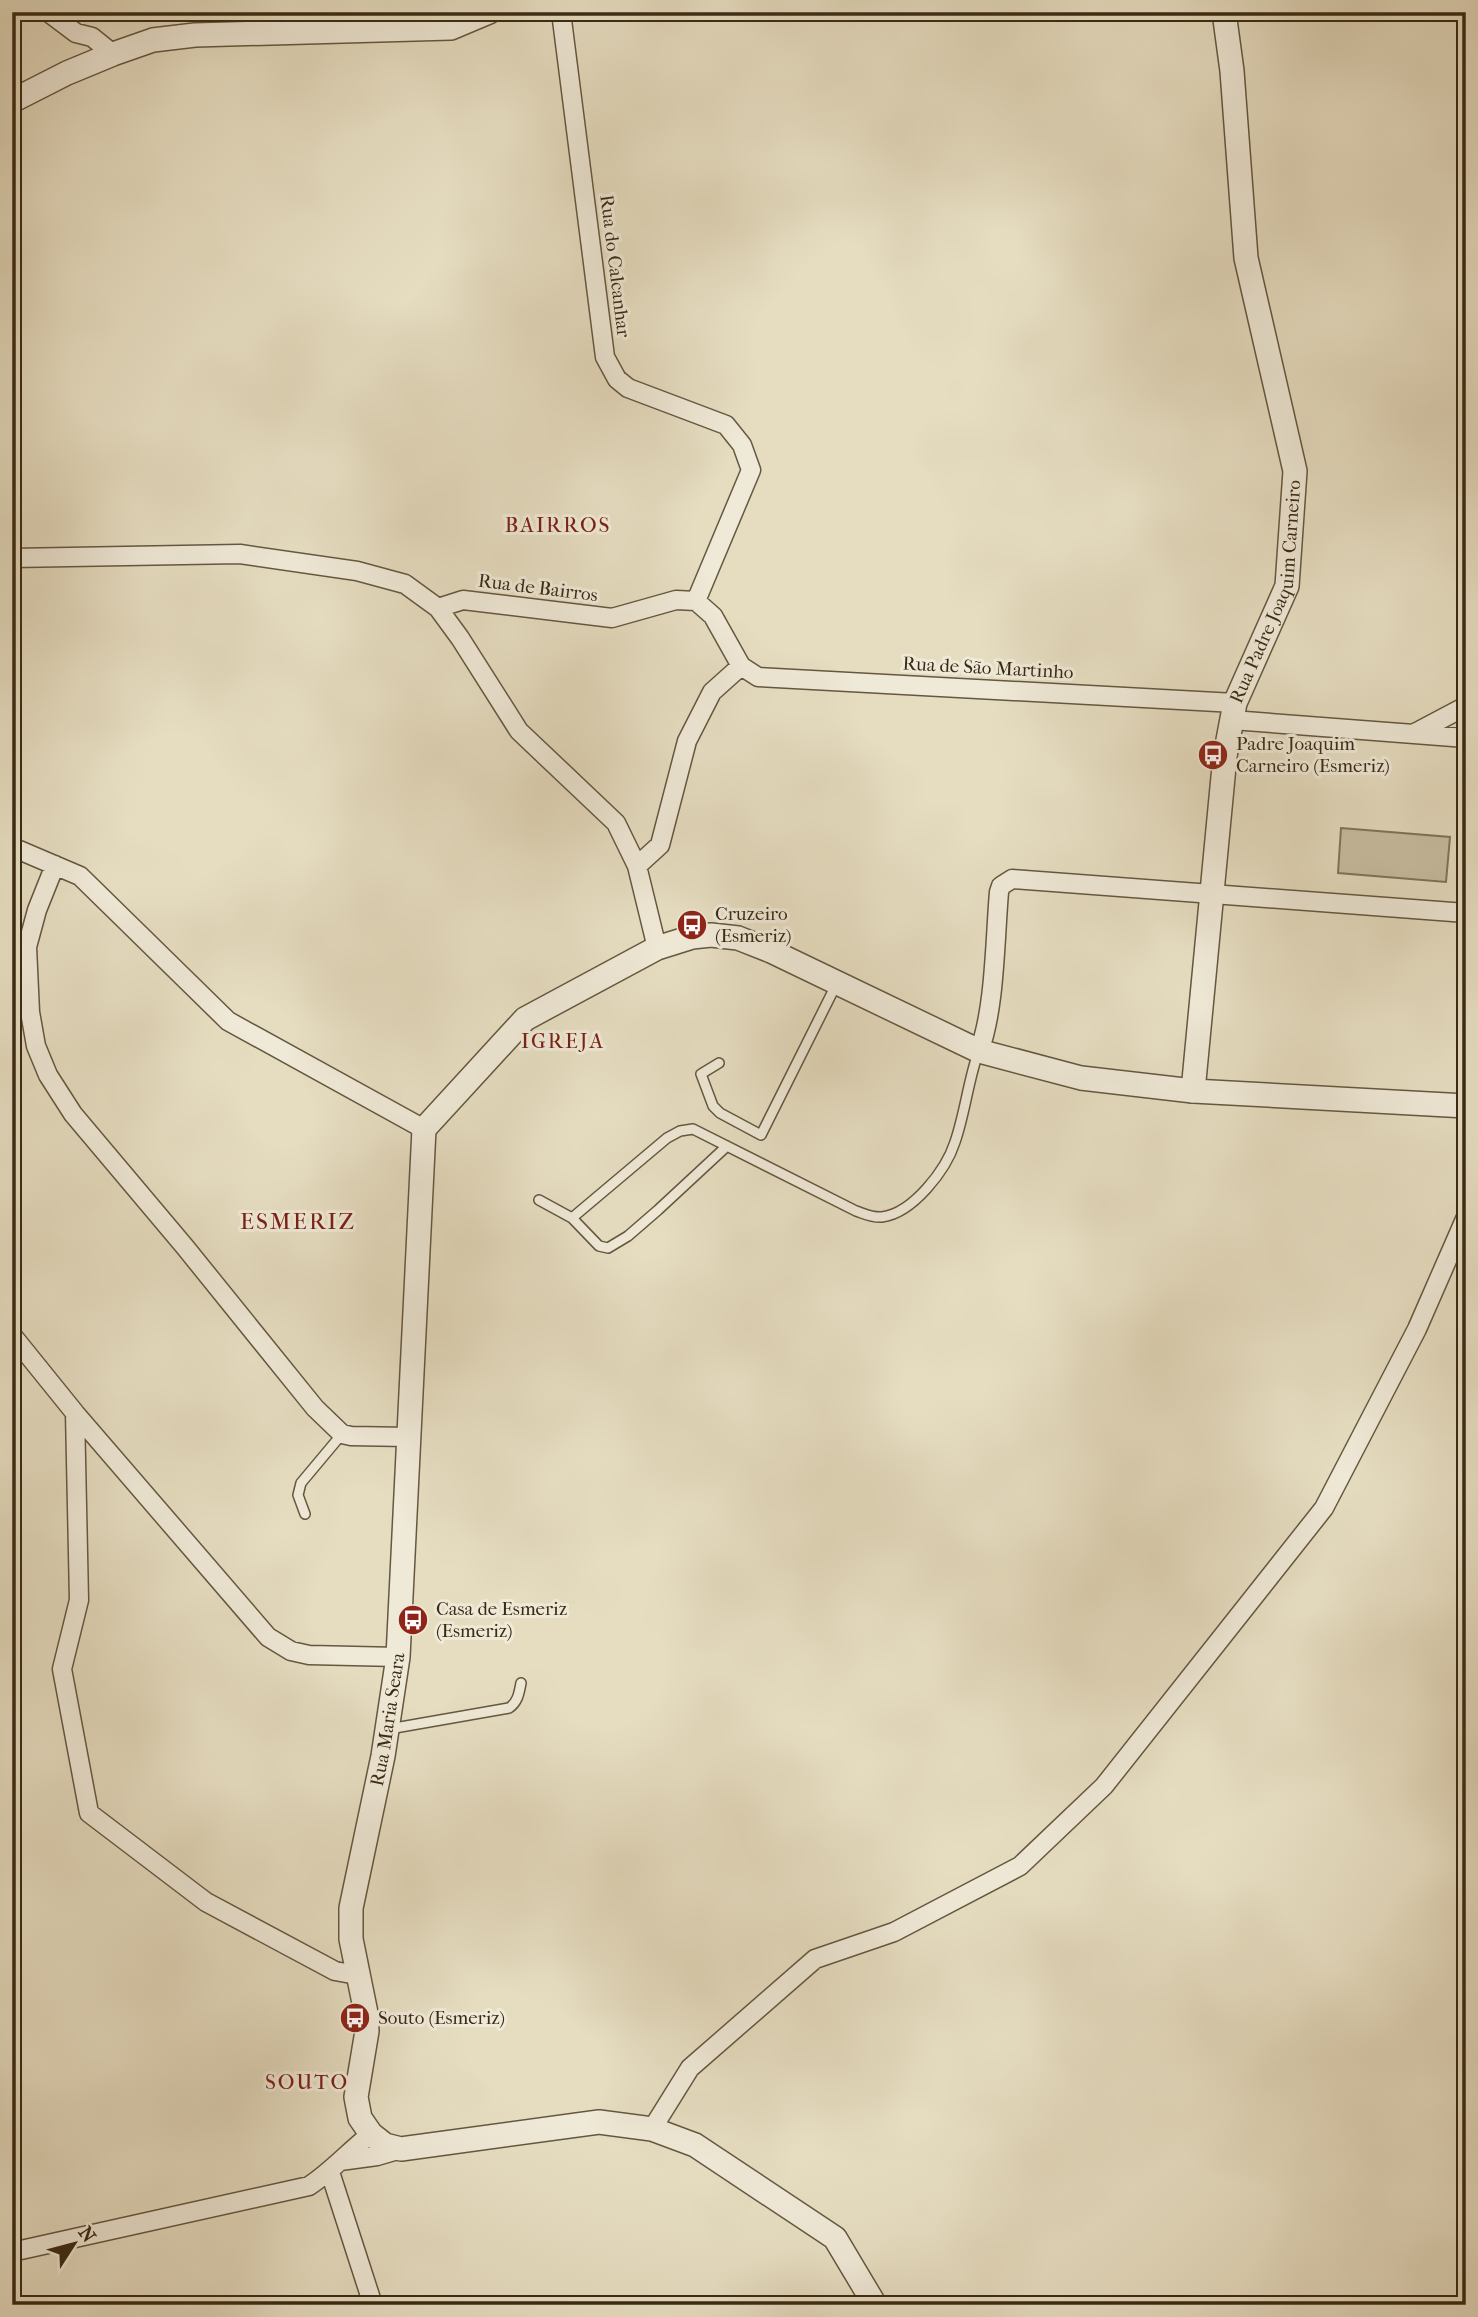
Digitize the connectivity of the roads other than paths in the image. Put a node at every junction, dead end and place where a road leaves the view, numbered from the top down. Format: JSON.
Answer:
{"nodes":[{"id":1,"x":48,"y":12,"type":"edge"},
{"id":2,"x":489,"y":12,"type":"edge"},
{"id":3,"x":561,"y":12,"type":"edge"},
{"id":4,"x":1224,"y":12,"type":"edge"},
{"id":5,"x":113,"y":54,"type":"junction"},
{"id":6,"x":12,"y":101,"type":"edge"},
{"id":7,"x":12,"y":558,"type":"edge"},
{"id":8,"x":696,"y":601,"type":"junction"},
{"id":9,"x":438,"y":608,"type":"junction"},
{"id":10,"x":741,"y":666,"type":"junction"},
{"id":11,"x":1466,"y":706,"type":"edge"},
{"id":12,"x":1234,"y":712,"type":"junction"},
{"id":13,"x":1415,"y":733,"type":"junction"},
{"id":14,"x":1466,"y":738,"type":"edge"},
{"id":15,"x":12,"y":847,"type":"edge"},
{"id":16,"x":55,"y":865,"type":"junction"},
{"id":17,"x":637,"y":866,"type":"junction"},
{"id":18,"x":1212,"y":895,"type":"junction"},
{"id":19,"x":1466,"y":913,"type":"edge"},
{"id":20,"x":657,"y":948,"type":"junction"},
{"id":21,"x":837,"y":983,"type":"junction"},
{"id":22,"x":979,"y":1051,"type":"junction"},
{"id":23,"x":719,"y":1063,"type":"dead end"},
{"id":24,"x":1193,"y":1091,"type":"junction"},
{"id":25,"x":1466,"y":1106,"type":"edge"},
{"id":26,"x":424,"y":1129,"type":"junction"},
{"id":27,"x":727,"y":1146,"type":"junction"},
{"id":28,"x":539,"y":1200,"type":"dead end"},
{"id":29,"x":1466,"y":1217,"type":"edge"},
{"id":30,"x":572,"y":1218,"type":"junction"},
{"id":31,"x":12,"y":1335,"type":"edge"},
{"id":32,"x":75,"y":1413,"type":"junction"},
{"id":33,"x":342,"y":1434,"type":"junction"},
{"id":34,"x":409,"y":1437,"type":"junction"},
{"id":35,"x":305,"y":1514,"type":"dead end"},
{"id":36,"x":398,"y":1657,"type":"junction"},
{"id":37,"x":521,"y":1683,"type":"dead end"},
{"id":38,"x":387,"y":1729,"type":"junction"},
{"id":39,"x":357,"y":1976,"type":"junction"},
{"id":40,"x":653,"y":2129,"type":"junction"},
{"id":41,"x":371,"y":2134,"type":"junction"},
{"id":42,"x":401,"y":2149,"type":"junction"},
{"id":43,"x":335,"y":2167,"type":"junction"},
{"id":44,"x":12,"y":2252,"type":"edge"},
{"id":45,"x":373,"y":2305,"type":"edge"},
{"id":46,"x":874,"y":2305,"type":"edge"}],
"edges":[{"from":1,"to":5,"type":"street"},
{"from":2,"to":5,"type":"street"},
{"from":3,"to":8,"type":"street","name":"Rua do Calcanhar"},
{"from":4,"to":12,"type":"street","name":"Rua Padre Joaquim Carneiro"},
{"from":5,"to":6,"type":"street"},
{"from":7,"to":9,"type":"street"},
{"from":8,"to":9,"type":"street","name":"Rua de Bairros"},
{"from":8,"to":10,"type":"street"},
{"from":9,"to":17,"type":"street"},
{"from":10,"to":12,"type":"street","name":"Rua de São Martinho"},
{"from":10,"to":17,"type":"street"},
{"from":11,"to":13,"type":"street"},
{"from":12,"to":13,"type":"street","name":"Rua de São Martinho"},
{"from":12,"to":18,"type":"street","name":"Rua Padre Joaquim Carneiro"},
{"from":13,"to":14,"type":"street","name":"Rua de São Martinho"},
{"from":15,"to":16,"type":"street"},
{"from":16,"to":26,"type":"street"},
{"from":16,"to":33,"type":"street"},
{"from":17,"to":20,"type":"street"},
{"from":18,"to":19,"type":"street"},
{"from":18,"to":22,"type":"street"},
{"from":18,"to":24,"type":"street","name":"Rua Padre Joaquim Carneiro"},
{"from":20,"to":21,"type":"street"},
{"from":20,"to":26,"type":"street"},
{"from":21,"to":22,"type":"street"},
{"from":21,"to":23,"type":"lane"},
{"from":22,"to":24,"type":"street"},
{"from":22,"to":27,"type":"lane"},
{"from":24,"to":25,"type":"street"},
{"from":26,"to":34,"type":"street","name":"Rua Maria Seara"},
{"from":27,"to":30,"type":"lane"},
{"from":27,"to":30,"type":"lane"},
{"from":28,"to":30,"type":"lane"},
{"from":29,"to":40,"type":"street"},
{"from":31,"to":32,"type":"street"},
{"from":32,"to":36,"type":"street"},
{"from":32,"to":39,"type":"street"},
{"from":33,"to":34,"type":"street"},
{"from":33,"to":35,"type":"lane"},
{"from":34,"to":36,"type":"street","name":"Rua Maria Seara"},
{"from":36,"to":38,"type":"street","name":"Rua Maria Seara"},
{"from":37,"to":38,"type":"lane"},
{"from":38,"to":39,"type":"street","name":"Rua Maria Seara"},
{"from":39,"to":41,"type":"street","name":"Rua Maria Seara"},
{"from":40,"to":42,"type":"street"},
{"from":40,"to":46,"type":"street"},
{"from":41,"to":42,"type":"street"},
{"from":41,"to":43,"type":"street"},
{"from":42,"to":43,"type":"street"},
{"from":43,"to":44,"type":"street"},
{"from":43,"to":45,"type":"street"}]}
